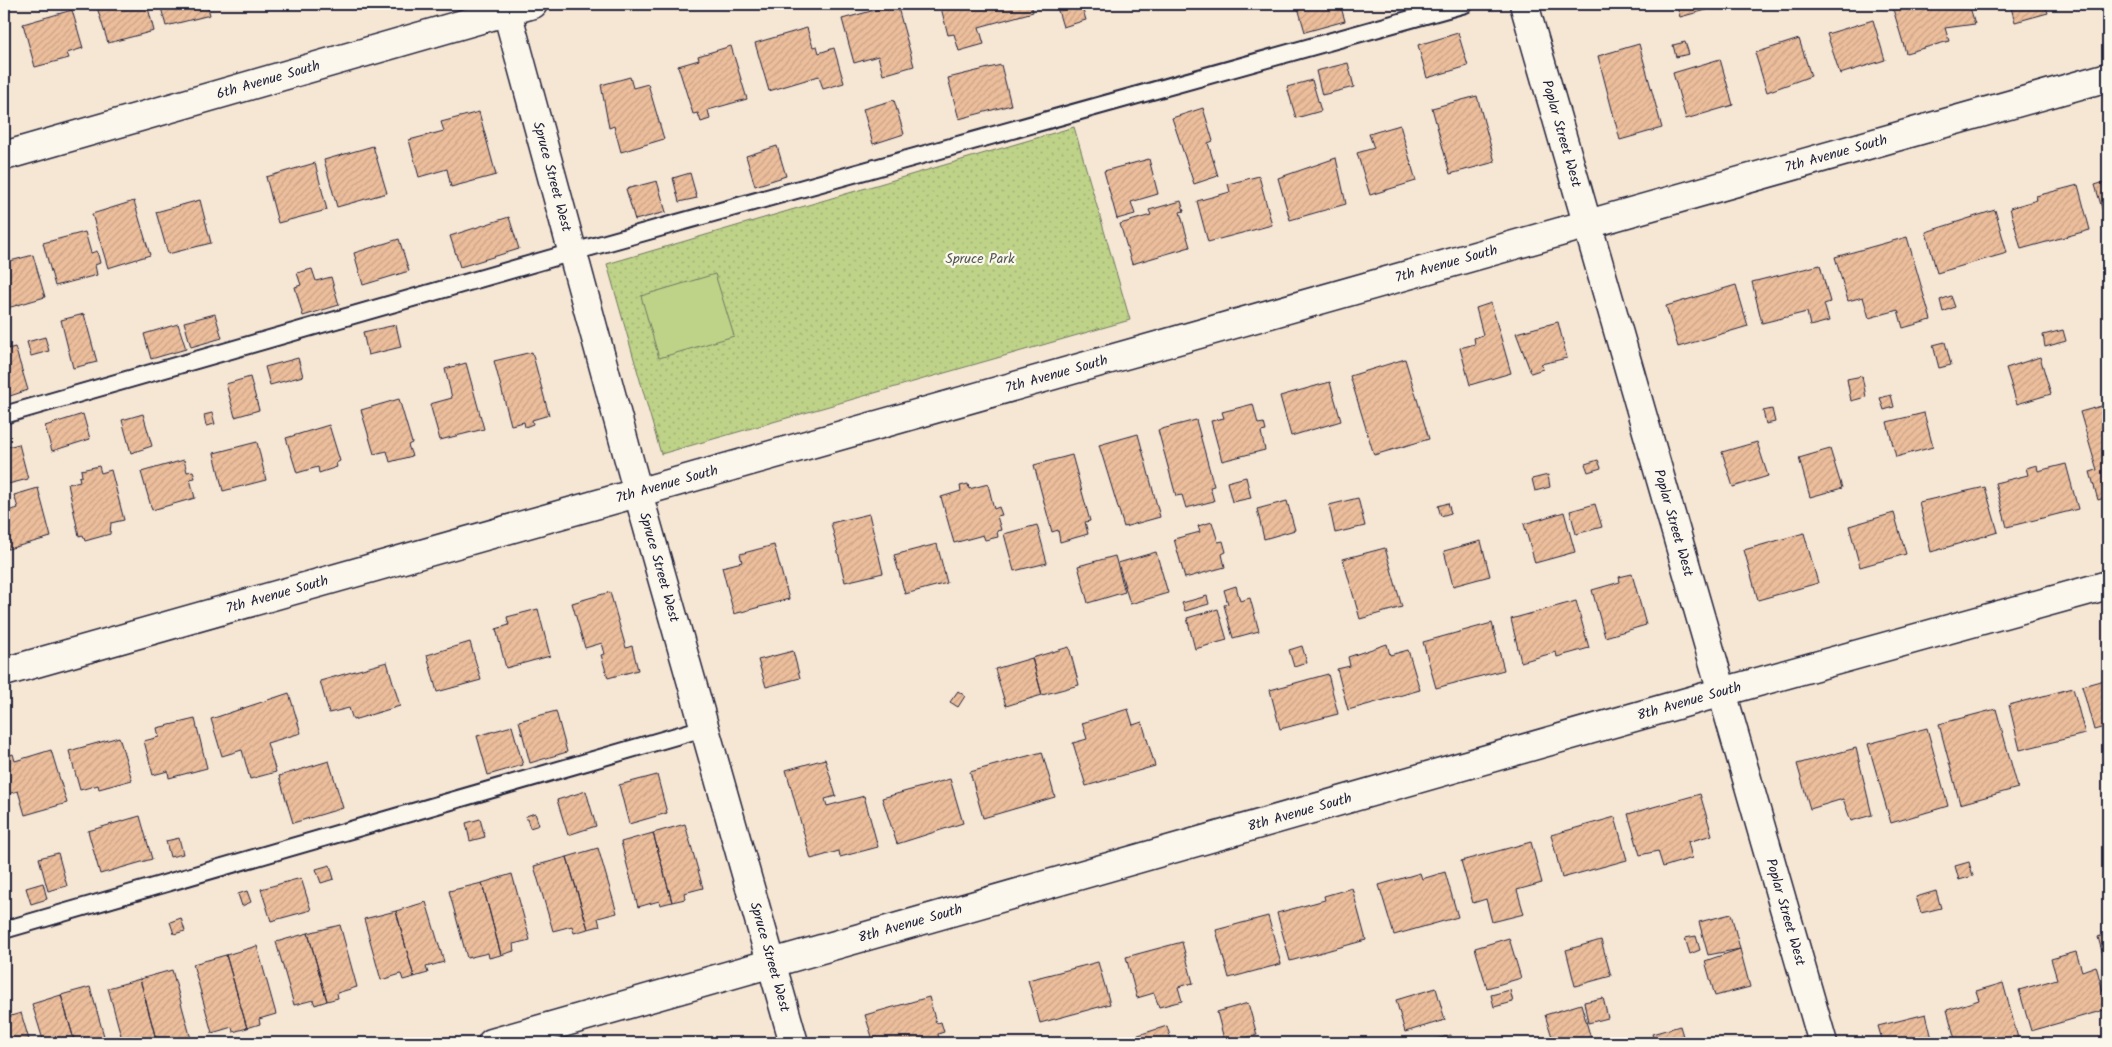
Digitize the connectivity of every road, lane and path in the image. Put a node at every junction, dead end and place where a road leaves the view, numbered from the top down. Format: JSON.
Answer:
{"nodes":[{"id":1,"x":533,"y":4,"type":"edge"},
{"id":2,"x":1465,"y":4,"type":"edge"},
{"id":3,"x":1524,"y":4,"type":"edge"},
{"id":4,"x":506,"y":7,"type":"edge"},
{"id":5,"x":2108,"y":76,"type":"edge"},
{"id":6,"x":4,"y":156,"type":"edge"},
{"id":7,"x":1586,"y":224,"type":"junction"},
{"id":8,"x":573,"y":252,"type":"junction"},
{"id":9,"x":4,"y":415,"type":"edge"},
{"id":10,"x":638,"y":493,"type":"junction"},
{"id":11,"x":2108,"y":585,"type":"edge"},
{"id":12,"x":4,"y":672,"type":"edge"},
{"id":13,"x":1722,"y":692,"type":"junction"},
{"id":14,"x":704,"y":728,"type":"junction"},
{"id":15,"x":4,"y":930,"type":"edge"},
{"id":16,"x":770,"y":962,"type":"junction"},
{"id":17,"x":492,"y":1043,"type":"edge"},
{"id":18,"x":794,"y":1043,"type":"edge"},
{"id":19,"x":1823,"y":1043,"type":"edge"}],
"edges":[{"from":1,"to":4,"type":"street","name":"6th Avenue South"},
{"from":2,"to":8,"type":"lane"},
{"from":3,"to":7,"type":"street","name":"Poplar Street West"},
{"from":4,"to":6,"type":"street","name":"6th Avenue South"},
{"from":4,"to":8,"type":"street","name":"Spruce Street West"},
{"from":5,"to":7,"type":"street","name":"7th Avenue South"},
{"from":7,"to":10,"type":"street","name":"7th Avenue South"},
{"from":7,"to":13,"type":"street","name":"Poplar Street West"},
{"from":8,"to":9,"type":"lane"},
{"from":8,"to":10,"type":"street","name":"Spruce Street West"},
{"from":10,"to":12,"type":"street","name":"7th Avenue South"},
{"from":10,"to":14,"type":"street","name":"Spruce Street West"},
{"from":11,"to":13,"type":"street","name":"8th Avenue South"},
{"from":13,"to":16,"type":"street","name":"8th Avenue South"},
{"from":13,"to":19,"type":"street","name":"Poplar Street West"},
{"from":14,"to":15,"type":"lane"},
{"from":14,"to":16,"type":"street","name":"Spruce Street West"},
{"from":16,"to":17,"type":"street","name":"8th Avenue South"},
{"from":16,"to":18,"type":"street","name":"Spruce Street West"}]}
